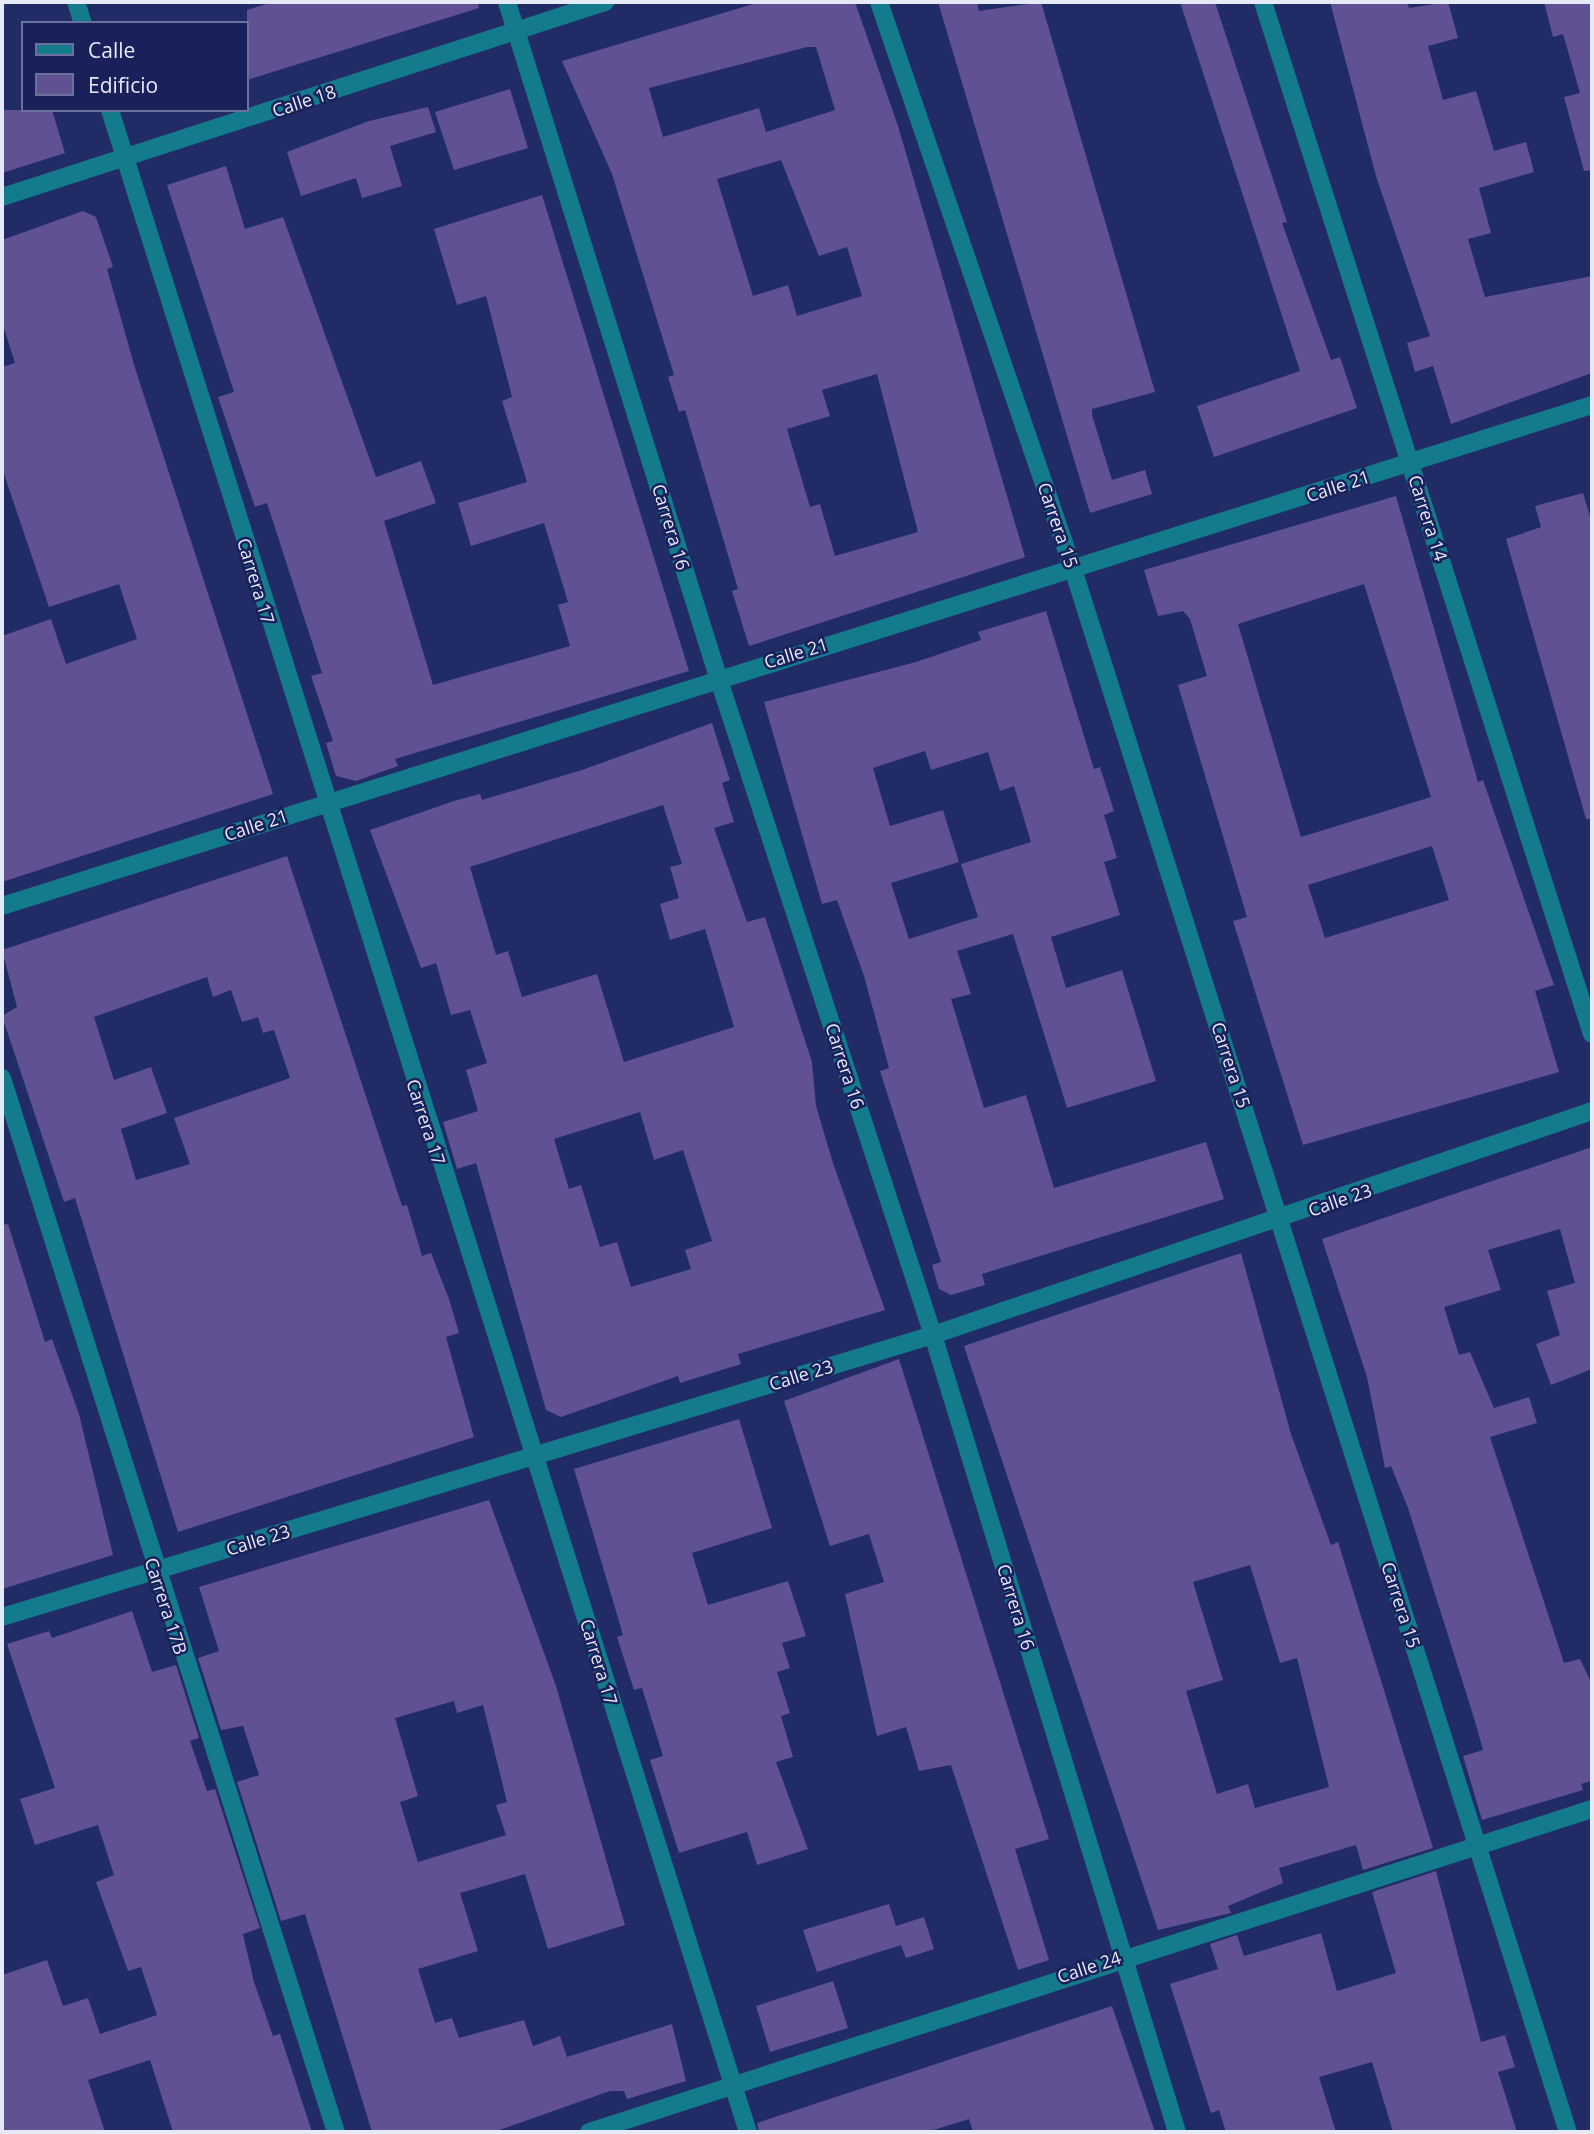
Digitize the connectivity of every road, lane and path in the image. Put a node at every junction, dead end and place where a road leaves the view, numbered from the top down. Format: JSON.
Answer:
{"nodes":[{"id":1,"x":76,"y":2,"type":"edge"},
{"id":2,"x":508,"y":2,"type":"edge"},
{"id":3,"x":605,"y":2,"type":"edge"},
{"id":4,"x":879,"y":2,"type":"edge"},
{"id":5,"x":1264,"y":2,"type":"edge"},
{"id":6,"x":82,"y":21,"type":"edge"},
{"id":7,"x":517,"y":31,"type":"junction"},
{"id":8,"x":111,"y":112,"type":"edge"},
{"id":9,"x":125,"y":159,"type":"junction"},
{"id":10,"x":2,"y":197,"type":"edge"},
{"id":11,"x":1592,"y":405,"type":"edge"},
{"id":12,"x":1410,"y":463,"type":"junction"},
{"id":13,"x":1073,"y":569,"type":"junction"},
{"id":14,"x":718,"y":677,"type":"junction"},
{"id":15,"x":324,"y":804,"type":"junction"},
{"id":16,"x":2,"y":906,"type":"edge"},
{"id":17,"x":1592,"y":1034,"type":"edge"},
{"id":18,"x":2,"y":1079,"type":"edge"},
{"id":19,"x":1592,"y":1111,"type":"edge"},
{"id":20,"x":1280,"y":1221,"type":"junction"},
{"id":21,"x":933,"y":1335,"type":"junction"},
{"id":22,"x":534,"y":1455,"type":"junction"},
{"id":23,"x":154,"y":1572,"type":"junction"},
{"id":24,"x":2,"y":1617,"type":"edge"},
{"id":25,"x":1592,"y":1809,"type":"edge"},
{"id":26,"x":1478,"y":1847,"type":"junction"},
{"id":27,"x":1121,"y":1956,"type":"junction"},
{"id":28,"x":734,"y":2085,"type":"junction"},
{"id":29,"x":337,"y":2132,"type":"edge"},
{"id":30,"x":589,"y":2132,"type":"edge"},
{"id":31,"x":748,"y":2132,"type":"edge"},
{"id":32,"x":1177,"y":2132,"type":"edge"},
{"id":33,"x":1568,"y":2132,"type":"edge"}],
"edges":[{"from":1,"to":6,"type":"street"},
{"from":2,"to":7,"type":"street","name":"Carrera 16"},
{"from":3,"to":7,"type":"street","name":"Calle 18"},
{"from":4,"to":13,"type":"street","name":"Carrera 15"},
{"from":5,"to":12,"type":"street","name":"Carrera 14"},
{"from":7,"to":9,"type":"street","name":"Calle 18"},
{"from":7,"to":14,"type":"street","name":"Carrera 16"},
{"from":8,"to":9,"type":"street","name":"Carrera 17"},
{"from":9,"to":10,"type":"street","name":"Calle 18"},
{"from":9,"to":15,"type":"street","name":"Carrera 17"},
{"from":11,"to":12,"type":"street","name":"Calle 21"},
{"from":12,"to":13,"type":"street","name":"Calle 21"},
{"from":12,"to":17,"type":"street","name":"Carrera 14"},
{"from":13,"to":14,"type":"street","name":"Calle 21"},
{"from":13,"to":20,"type":"street","name":"Carrera 15"},
{"from":14,"to":15,"type":"street","name":"Calle 21"},
{"from":14,"to":21,"type":"street","name":"Carrera 16"},
{"from":15,"to":16,"type":"street","name":"Calle 21"},
{"from":15,"to":22,"type":"street","name":"Carrera 17"},
{"from":18,"to":23,"type":"street","name":"Carrera 17B"},
{"from":19,"to":20,"type":"street","name":"Calle 23"},
{"from":20,"to":21,"type":"street","name":"Calle 23"},
{"from":20,"to":26,"type":"street","name":"Carrera 15"},
{"from":21,"to":22,"type":"street","name":"Calle 23"},
{"from":21,"to":27,"type":"street","name":"Carrera 16"},
{"from":22,"to":23,"type":"street","name":"Calle 23"},
{"from":22,"to":28,"type":"street","name":"Carrera 17"},
{"from":23,"to":24,"type":"street","name":"Calle 23"},
{"from":23,"to":29,"type":"street","name":"Carrera 17B"},
{"from":25,"to":26,"type":"street","name":"Calle 24"},
{"from":26,"to":27,"type":"street","name":"Calle 24"},
{"from":26,"to":33,"type":"street","name":"Carrera 15"},
{"from":27,"to":28,"type":"street","name":"Calle 24"},
{"from":27,"to":32,"type":"street","name":"Carrera 16"},
{"from":28,"to":30,"type":"street","name":"Calle 24"},
{"from":28,"to":31,"type":"street","name":"Carrera 17"}]}
